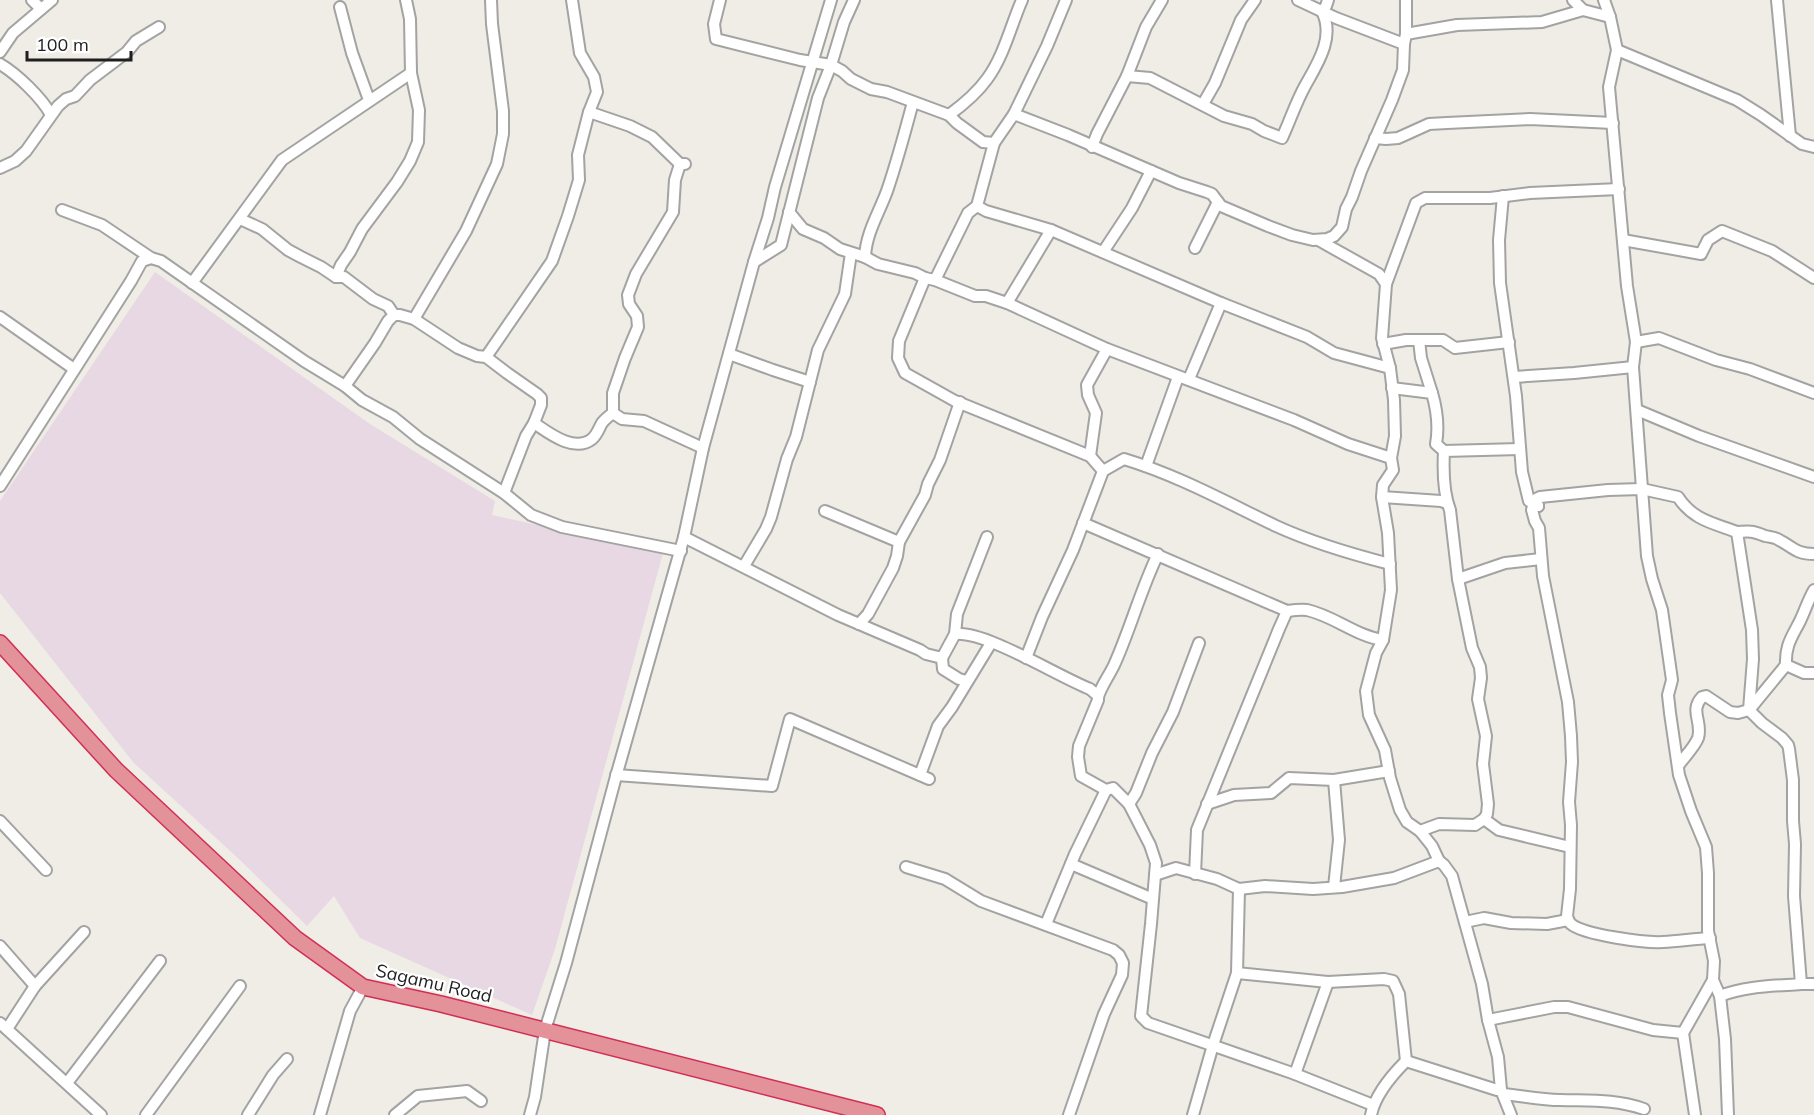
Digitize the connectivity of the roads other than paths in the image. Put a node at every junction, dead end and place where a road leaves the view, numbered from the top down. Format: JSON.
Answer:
{"nodes":[{"id":1,"x":32,"y":0,"type":"edge"},
{"id":2,"x":52,"y":0,"type":"edge"},
{"id":3,"x":406,"y":0,"type":"edge"},
{"id":4,"x":491,"y":0,"type":"edge"},
{"id":5,"x":572,"y":0,"type":"edge"},
{"id":6,"x":720,"y":0,"type":"edge"},
{"id":7,"x":831,"y":0,"type":"edge"},
{"id":8,"x":854,"y":0,"type":"edge"},
{"id":9,"x":1022,"y":0,"type":"edge"},
{"id":10,"x":1066,"y":0,"type":"edge"},
{"id":11,"x":1162,"y":0,"type":"edge"},
{"id":12,"x":1255,"y":0,"type":"edge"},
{"id":13,"x":1298,"y":0,"type":"edge"},
{"id":14,"x":1328,"y":0,"type":"edge"},
{"id":15,"x":1406,"y":0,"type":"edge"},
{"id":16,"x":1573,"y":0,"type":"edge"},
{"id":17,"x":1604,"y":0,"type":"edge"},
{"id":18,"x":1777,"y":0,"type":"edge"},
{"id":19,"x":340,"y":7,"type":"dead end"},
{"id":20,"x":41,"y":9,"type":"junction"},
{"id":21,"x":1583,"y":10,"type":"junction"},
{"id":22,"x":1322,"y":11,"type":"junction"},
{"id":23,"x":1610,"y":16,"type":"junction"},
{"id":24,"x":1336,"y":18,"type":"junction"},
{"id":25,"x":159,"y":27,"type":"dead end"},
{"id":26,"x":1327,"y":27,"type":"junction"},
{"id":27,"x":1405,"y":39,"type":"junction"},
{"id":28,"x":1617,"y":50,"type":"junction"},
{"id":29,"x":0,"y":52,"type":"edge"},
{"id":30,"x":813,"y":62,"type":"junction"},
{"id":31,"x":0,"y":64,"type":"edge"},
{"id":32,"x":831,"y":65,"type":"junction"},
{"id":33,"x":411,"y":72,"type":"junction"},
{"id":34,"x":1127,"y":76,"type":"junction"},
{"id":35,"x":369,"y":100,"type":"junction"},
{"id":36,"x":913,"y":102,"type":"junction"},
{"id":37,"x":1203,"y":104,"type":"junction"},
{"id":38,"x":589,"y":112,"type":"junction"},
{"id":39,"x":1014,"y":114,"type":"junction"},
{"id":40,"x":51,"y":115,"type":"junction"},
{"id":41,"x":949,"y":115,"type":"junction"},
{"id":42,"x":1613,"y":123,"type":"junction"},
{"id":43,"x":1790,"y":136,"type":"junction"},
{"id":44,"x":1375,"y":138,"type":"junction"},
{"id":45,"x":994,"y":143,"type":"junction"},
{"id":46,"x":1092,"y":147,"type":"junction"},
{"id":47,"x":1814,"y":147,"type":"edge"},
{"id":48,"x":0,"y":168,"type":"edge"},
{"id":49,"x":1150,"y":171,"type":"junction"},
{"id":50,"x":1619,"y":189,"type":"junction"},
{"id":51,"x":1503,"y":196,"type":"junction"},
{"id":52,"x":1218,"y":202,"type":"junction"},
{"id":53,"x":977,"y":206,"type":"junction"},
{"id":54,"x":62,"y":210,"type":"dead end"},
{"id":55,"x":789,"y":212,"type":"junction"},
{"id":56,"x":240,"y":219,"type":"junction"},
{"id":57,"x":1051,"y":230,"type":"junction"},
{"id":58,"x":1623,"y":240,"type":"junction"},
{"id":59,"x":1320,"y":241,"type":"junction"},
{"id":60,"x":1195,"y":248,"type":"dead end"},
{"id":61,"x":1103,"y":252,"type":"junction"},
{"id":62,"x":851,"y":253,"type":"junction"},
{"id":63,"x":865,"y":257,"type":"junction"},
{"id":64,"x":151,"y":258,"type":"junction"},
{"id":65,"x":754,"y":262,"type":"junction"},
{"id":66,"x":336,"y":277,"type":"junction"},
{"id":67,"x":1814,"y":278,"type":"edge"},
{"id":68,"x":930,"y":279,"type":"junction"},
{"id":69,"x":192,"y":284,"type":"junction"},
{"id":70,"x":1386,"y":284,"type":"junction"},
{"id":71,"x":1007,"y":303,"type":"junction"},
{"id":72,"x":1221,"y":303,"type":"junction"},
{"id":73,"x":394,"y":315,"type":"junction"},
{"id":74,"x":0,"y":317,"type":"edge"},
{"id":75,"x":414,"y":319,"type":"junction"},
{"id":76,"x":1419,"y":340,"type":"junction"},
{"id":77,"x":1509,"y":342,"type":"junction"},
{"id":78,"x":1636,"y":342,"type":"junction"},
{"id":79,"x":1383,"y":344,"type":"junction"},
{"id":80,"x":1107,"y":349,"type":"junction"},
{"id":81,"x":729,"y":354,"type":"junction"},
{"id":82,"x":486,"y":357,"type":"junction"},
{"id":83,"x":1633,"y":367,"type":"junction"},
{"id":84,"x":1390,"y":368,"type":"junction"},
{"id":85,"x":74,"y":369,"type":"junction"},
{"id":86,"x":1514,"y":377,"type":"junction"},
{"id":87,"x":1184,"y":378,"type":"junction"},
{"id":88,"x":810,"y":382,"type":"junction"},
{"id":89,"x":345,"y":386,"type":"junction"},
{"id":90,"x":1392,"y":388,"type":"junction"},
{"id":91,"x":1432,"y":393,"type":"junction"},
{"id":92,"x":1814,"y":393,"type":"edge"},
{"id":93,"x":960,"y":402,"type":"junction"},
{"id":94,"x":1637,"y":410,"type":"junction"},
{"id":95,"x":613,"y":413,"type":"junction"},
{"id":96,"x":534,"y":423,"type":"junction"},
{"id":97,"x":703,"y":448,"type":"junction"},
{"id":98,"x":1520,"y":449,"type":"junction"},
{"id":99,"x":1444,"y":451,"type":"junction"},
{"id":100,"x":1090,"y":456,"type":"junction"},
{"id":101,"x":1391,"y":458,"type":"junction"},
{"id":102,"x":1146,"y":466,"type":"junction"},
{"id":103,"x":1103,"y":471,"type":"junction"},
{"id":104,"x":1814,"y":477,"type":"edge"},
{"id":105,"x":0,"y":486,"type":"edge"},
{"id":106,"x":1642,"y":489,"type":"junction"},
{"id":107,"x":504,"y":493,"type":"junction"},
{"id":108,"x":1382,"y":497,"type":"junction"},
{"id":109,"x":1447,"y":503,"type":"junction"},
{"id":110,"x":1538,"y":506,"type":"junction"},
{"id":111,"x":825,"y":512,"type":"dead end"},
{"id":112,"x":1083,"y":523,"type":"junction"},
{"id":113,"x":1737,"y":532,"type":"junction"},
{"id":114,"x":684,"y":537,"type":"junction"},
{"id":115,"x":987,"y":537,"type":"dead end"},
{"id":116,"x":899,"y":542,"type":"junction"},
{"id":117,"x":681,"y":551,"type":"junction"},
{"id":118,"x":1158,"y":554,"type":"junction"},
{"id":119,"x":1814,"y":554,"type":"edge"},
{"id":120,"x":1541,"y":560,"type":"junction"},
{"id":121,"x":1390,"y":564,"type":"junction"},
{"id":122,"x":744,"y":566,"type":"junction"},
{"id":123,"x":1458,"y":579,"type":"junction"},
{"id":124,"x":1814,"y":590,"type":"edge"},
{"id":125,"x":1287,"y":610,"type":"junction"},
{"id":126,"x":859,"y":624,"type":"junction"},
{"id":127,"x":955,"y":634,"type":"junction"},
{"id":128,"x":1383,"y":640,"type":"junction"},
{"id":129,"x":0,"y":643,"type":"edge"},
{"id":130,"x":991,"y":643,"type":"junction"},
{"id":131,"x":1199,"y":643,"type":"dead end"},
{"id":132,"x":942,"y":658,"type":"junction"},
{"id":133,"x":1026,"y":658,"type":"junction"},
{"id":134,"x":1786,"y":665,"type":"junction"},
{"id":135,"x":1814,"y":673,"type":"edge"},
{"id":136,"x":967,"y":681,"type":"junction"},
{"id":137,"x":1097,"y":696,"type":"junction"},
{"id":138,"x":1749,"y":710,"type":"junction"},
{"id":139,"x":1678,"y":766,"type":"junction"},
{"id":140,"x":1389,"y":771,"type":"junction"},
{"id":141,"x":616,"y":775,"type":"junction"},
{"id":142,"x":1334,"y":780,"type":"junction"},
{"id":143,"x":1106,"y":790,"type":"junction"},
{"id":144,"x":1129,"y":804,"type":"junction"},
{"id":145,"x":1207,"y":804,"type":"junction"},
{"id":146,"x":1484,"y":819,"type":"junction"},
{"id":147,"x":0,"y":821,"type":"edge"},
{"id":148,"x":1419,"y":831,"type":"junction"},
{"id":149,"x":1570,"y":847,"type":"junction"},
{"id":150,"x":1439,"y":861,"type":"junction"},
{"id":151,"x":1071,"y":864,"type":"junction"},
{"id":152,"x":906,"y":867,"type":"dead end"},
{"id":153,"x":46,"y":870,"type":"dead end"},
{"id":154,"x":1195,"y":874,"type":"junction"},
{"id":155,"x":1155,"y":875,"type":"junction"},
{"id":156,"x":1334,"y":888,"type":"junction"},
{"id":157,"x":1239,"y":889,"type":"junction"},
{"id":158,"x":1153,"y":899,"type":"junction"},
{"id":159,"x":1568,"y":920,"type":"junction"},
{"id":160,"x":1465,"y":922,"type":"junction"},
{"id":161,"x":1046,"y":924,"type":"junction"},
{"id":162,"x":84,"y":932,"type":"dead end"},
{"id":163,"x":1710,"y":938,"type":"junction"},
{"id":164,"x":0,"y":946,"type":"edge"},
{"id":165,"x":159,"y":961,"type":"dead end"},
{"id":166,"x":1237,"y":974,"type":"junction"},
{"id":167,"x":1713,"y":980,"type":"junction"},
{"id":168,"x":1328,"y":982,"type":"junction"},
{"id":169,"x":1801,"y":984,"type":"junction"},
{"id":170,"x":1814,"y":984,"type":"edge"},
{"id":171,"x":35,"y":986,"type":"junction"},
{"id":172,"x":240,"y":986,"type":"dead end"},
{"id":173,"x":363,"y":987,"type":"junction"},
{"id":174,"x":1720,"y":996,"type":"junction"},
{"id":175,"x":1488,"y":1020,"type":"junction"},
{"id":176,"x":3,"y":1026,"type":"edge"},
{"id":177,"x":545,"y":1030,"type":"junction"},
{"id":178,"x":1683,"y":1033,"type":"junction"},
{"id":179,"x":1213,"y":1045,"type":"junction"},
{"id":180,"x":288,"y":1059,"type":"dead end"},
{"id":181,"x":1406,"y":1061,"type":"junction"},
{"id":182,"x":1296,"y":1074,"type":"junction"},
{"id":183,"x":67,"y":1083,"type":"junction"},
{"id":184,"x":1503,"y":1092,"type":"junction"},
{"id":185,"x":481,"y":1101,"type":"dead end"},
{"id":186,"x":1644,"y":1109,"type":"dead end"},
{"id":187,"x":1372,"y":1110,"type":"edge"},
{"id":188,"x":853,"y":1112,"type":"edge"},
{"id":189,"x":101,"y":1115,"type":"edge"},
{"id":190,"x":146,"y":1115,"type":"edge"},
{"id":191,"x":248,"y":1115,"type":"edge"},
{"id":192,"x":320,"y":1115,"type":"edge"},
{"id":193,"x":396,"y":1115,"type":"edge"},
{"id":194,"x":530,"y":1115,"type":"edge"},
{"id":195,"x":877,"y":1115,"type":"edge"},
{"id":196,"x":1070,"y":1115,"type":"edge"},
{"id":197,"x":1193,"y":1115,"type":"edge"},
{"id":198,"x":1511,"y":1115,"type":"edge"},
{"id":199,"x":1695,"y":1115,"type":"edge"},
{"id":200,"x":1728,"y":1115,"type":"edge"}],
"edges":[{"from":1,"to":20,"type":"street"},
{"from":2,"to":20,"type":"street"},
{"from":3,"to":33,"type":"street"},
{"from":4,"to":75,"type":"street"},
{"from":5,"to":38,"type":"street"},
{"from":6,"to":30,"type":"street"},
{"from":7,"to":30,"type":"street"},
{"from":8,"to":32,"type":"street"},
{"from":9,"to":41,"type":"street"},
{"from":10,"to":39,"type":"street"},
{"from":11,"to":34,"type":"street"},
{"from":12,"to":37,"type":"street"},
{"from":13,"to":22,"type":"street"},
{"from":14,"to":22,"type":"street"},
{"from":15,"to":27,"type":"street"},
{"from":16,"to":21,"type":"street"},
{"from":17,"to":23,"type":"street"},
{"from":18,"to":43,"type":"street"},
{"from":19,"to":35,"type":"street"},
{"from":20,"to":29,"type":"street"},
{"from":21,"to":23,"type":"street"},
{"from":21,"to":27,"type":"street"},
{"from":22,"to":24,"type":"street"},
{"from":22,"to":26,"type":"street"},
{"from":23,"to":28,"type":"street"},
{"from":24,"to":26,"type":"street"},
{"from":24,"to":27,"type":"street"},
{"from":25,"to":40,"type":"street"},
{"from":26,"to":37,"type":"street"},
{"from":27,"to":44,"type":"street"},
{"from":28,"to":42,"type":"street"},
{"from":28,"to":43,"type":"street"},
{"from":30,"to":32,"type":"street"},
{"from":30,"to":65,"type":"street"},
{"from":31,"to":40,"type":"street"},
{"from":32,"to":36,"type":"street"},
{"from":32,"to":55,"type":"street"},
{"from":33,"to":35,"type":"street"},
{"from":33,"to":66,"type":"street"},
{"from":34,"to":37,"type":"street"},
{"from":34,"to":46,"type":"street"},
{"from":35,"to":56,"type":"street"},
{"from":36,"to":41,"type":"street"},
{"from":36,"to":63,"type":"street"},
{"from":38,"to":82,"type":"street"},
{"from":38,"to":95,"type":"street"},
{"from":39,"to":45,"type":"street"},
{"from":39,"to":46,"type":"street"},
{"from":40,"to":48,"type":"street"},
{"from":41,"to":45,"type":"street"},
{"from":42,"to":44,"type":"street"},
{"from":42,"to":50,"type":"street"},
{"from":43,"to":47,"type":"street"},
{"from":44,"to":59,"type":"street"},
{"from":45,"to":53,"type":"street"},
{"from":46,"to":49,"type":"street"},
{"from":49,"to":52,"type":"street"},
{"from":49,"to":61,"type":"street"},
{"from":50,"to":51,"type":"street"},
{"from":50,"to":58,"type":"street"},
{"from":51,"to":70,"type":"street"},
{"from":51,"to":77,"type":"street"},
{"from":52,"to":59,"type":"street"},
{"from":52,"to":60,"type":"street"},
{"from":53,"to":57,"type":"street"},
{"from":53,"to":68,"type":"street"},
{"from":54,"to":64,"type":"street"},
{"from":55,"to":62,"type":"street"},
{"from":55,"to":65,"type":"street"},
{"from":56,"to":66,"type":"street"},
{"from":56,"to":69,"type":"street"},
{"from":57,"to":61,"type":"street"},
{"from":57,"to":71,"type":"street"},
{"from":58,"to":67,"type":"street"},
{"from":58,"to":78,"type":"street"},
{"from":59,"to":70,"type":"street"},
{"from":61,"to":72,"type":"street"},
{"from":62,"to":63,"type":"street"},
{"from":62,"to":88,"type":"street"},
{"from":63,"to":68,"type":"street"},
{"from":64,"to":69,"type":"street"},
{"from":64,"to":85,"type":"street"},
{"from":65,"to":81,"type":"street"},
{"from":66,"to":73,"type":"street"},
{"from":68,"to":71,"type":"street"},
{"from":68,"to":93,"type":"street"},
{"from":69,"to":89,"type":"street"},
{"from":70,"to":79,"type":"street"},
{"from":71,"to":80,"type":"street"},
{"from":72,"to":84,"type":"street"},
{"from":72,"to":87,"type":"street"},
{"from":73,"to":75,"type":"street"},
{"from":73,"to":89,"type":"street"},
{"from":74,"to":85,"type":"street"},
{"from":75,"to":82,"type":"street"},
{"from":76,"to":77,"type":"street"},
{"from":76,"to":79,"type":"street"},
{"from":76,"to":91,"type":"street"},
{"from":77,"to":86,"type":"street"},
{"from":78,"to":83,"type":"street"},
{"from":78,"to":92,"type":"street"},
{"from":79,"to":84,"type":"street"},
{"from":80,"to":87,"type":"street"},
{"from":80,"to":100,"type":"street"},
{"from":81,"to":88,"type":"street"},
{"from":81,"to":97,"type":"street"},
{"from":82,"to":96,"type":"street"},
{"from":83,"to":86,"type":"street"},
{"from":83,"to":94,"type":"street"},
{"from":84,"to":90,"type":"street"},
{"from":85,"to":105,"type":"street"},
{"from":86,"to":98,"type":"street"},
{"from":87,"to":101,"type":"street"},
{"from":87,"to":102,"type":"street"},
{"from":88,"to":122,"type":"street"},
{"from":89,"to":107,"type":"street"},
{"from":90,"to":91,"type":"street"},
{"from":90,"to":101,"type":"street"},
{"from":91,"to":99,"type":"street"},
{"from":93,"to":100,"type":"street"},
{"from":93,"to":116,"type":"street"},
{"from":94,"to":104,"type":"street"},
{"from":94,"to":106,"type":"street"},
{"from":95,"to":96,"type":"street"},
{"from":95,"to":97,"type":"street"},
{"from":96,"to":107,"type":"street"},
{"from":97,"to":114,"type":"street"},
{"from":98,"to":99,"type":"street"},
{"from":98,"to":110,"type":"street"},
{"from":99,"to":109,"type":"street"},
{"from":100,"to":103,"type":"street"},
{"from":101,"to":108,"type":"street"},
{"from":102,"to":103,"type":"street"},
{"from":102,"to":121,"type":"street"},
{"from":103,"to":112,"type":"street"},
{"from":106,"to":110,"type":"street"},
{"from":106,"to":113,"type":"street"},
{"from":106,"to":139,"type":"street"},
{"from":107,"to":117,"type":"street"},
{"from":108,"to":109,"type":"street"},
{"from":108,"to":121,"type":"street"},
{"from":109,"to":123,"type":"street"},
{"from":110,"to":120,"type":"street"},
{"from":111,"to":116,"type":"street"},
{"from":112,"to":118,"type":"street"},
{"from":112,"to":133,"type":"street"},
{"from":113,"to":119,"type":"street"},
{"from":113,"to":138,"type":"street"},
{"from":114,"to":117,"type":"street"},
{"from":114,"to":122,"type":"street"},
{"from":115,"to":127,"type":"street"},
{"from":116,"to":126,"type":"street"},
{"from":117,"to":141,"type":"street"},
{"from":118,"to":125,"type":"street"},
{"from":118,"to":137,"type":"street"},
{"from":120,"to":123,"type":"street"},
{"from":120,"to":149,"type":"street"},
{"from":121,"to":128,"type":"street"},
{"from":122,"to":126,"type":"street"},
{"from":123,"to":146,"type":"street"},
{"from":124,"to":134,"type":"street"},
{"from":125,"to":128,"type":"street"},
{"from":125,"to":145,"type":"street"},
{"from":126,"to":132,"type":"street"},
{"from":127,"to":130,"type":"street"},
{"from":127,"to":132,"type":"street"},
{"from":128,"to":140,"type":"street"},
{"from":129,"to":173,"type":"highway","name":"Sagamu Road"},
{"from":130,"to":133,"type":"street"},
{"from":130,"to":136,"type":"street"},
{"from":131,"to":144,"type":"street"},
{"from":132,"to":136,"type":"street"},
{"from":133,"to":137,"type":"street"},
{"from":134,"to":135,"type":"street"},
{"from":134,"to":138,"type":"street"},
{"from":136,"to":141,"type":"street"},
{"from":137,"to":143,"type":"street"},
{"from":138,"to":139,"type":"street"},
{"from":138,"to":169,"type":"street"},
{"from":139,"to":163,"type":"street"},
{"from":140,"to":142,"type":"street"},
{"from":140,"to":148,"type":"street"},
{"from":141,"to":177,"type":"street"},
{"from":142,"to":145,"type":"street"},
{"from":142,"to":156,"type":"street"},
{"from":143,"to":144,"type":"street"},
{"from":143,"to":151,"type":"street"},
{"from":144,"to":155,"type":"street"},
{"from":145,"to":154,"type":"street"},
{"from":146,"to":148,"type":"street"},
{"from":146,"to":149,"type":"street"},
{"from":147,"to":153,"type":"street"},
{"from":148,"to":150,"type":"street"},
{"from":149,"to":159,"type":"street"},
{"from":150,"to":156,"type":"street"},
{"from":150,"to":160,"type":"street"},
{"from":151,"to":158,"type":"street"},
{"from":151,"to":161,"type":"street"},
{"from":152,"to":161,"type":"street"},
{"from":154,"to":155,"type":"street"},
{"from":154,"to":157,"type":"street"},
{"from":155,"to":158,"type":"street"},
{"from":156,"to":157,"type":"street"},
{"from":157,"to":166,"type":"street"},
{"from":158,"to":179,"type":"street"},
{"from":159,"to":160,"type":"street"},
{"from":159,"to":163,"type":"street"},
{"from":160,"to":175,"type":"street"},
{"from":161,"to":196,"type":"street"},
{"from":162,"to":171,"type":"street"},
{"from":163,"to":167,"type":"street"},
{"from":164,"to":171,"type":"street"},
{"from":165,"to":183,"type":"street"},
{"from":166,"to":168,"type":"street"},
{"from":166,"to":179,"type":"street"},
{"from":167,"to":174,"type":"street"},
{"from":167,"to":178,"type":"street"},
{"from":168,"to":181,"type":"street"},
{"from":168,"to":182,"type":"street"},
{"from":169,"to":170,"type":"street"},
{"from":169,"to":174,"type":"street"},
{"from":171,"to":176,"type":"street"},
{"from":172,"to":190,"type":"street"},
{"from":173,"to":177,"type":"highway","name":"Sagamu Road"},
{"from":173,"to":192,"type":"street"},
{"from":174,"to":200,"type":"street"},
{"from":175,"to":178,"type":"street"},
{"from":175,"to":184,"type":"street"},
{"from":176,"to":183,"type":"street"},
{"from":177,"to":188,"type":"highway","name":"Sagamu Road"},
{"from":177,"to":194,"type":"street"},
{"from":178,"to":199,"type":"street"},
{"from":179,"to":182,"type":"street"},
{"from":179,"to":197,"type":"street"},
{"from":180,"to":191,"type":"street"},
{"from":181,"to":184,"type":"street"},
{"from":181,"to":187,"type":"street"},
{"from":182,"to":187,"type":"street"},
{"from":183,"to":189,"type":"street"},
{"from":184,"to":186,"type":"street"},
{"from":184,"to":198,"type":"street"},
{"from":185,"to":193,"type":"street"},
{"from":188,"to":195,"type":"highway","name":"Sagamu Road"}]}
